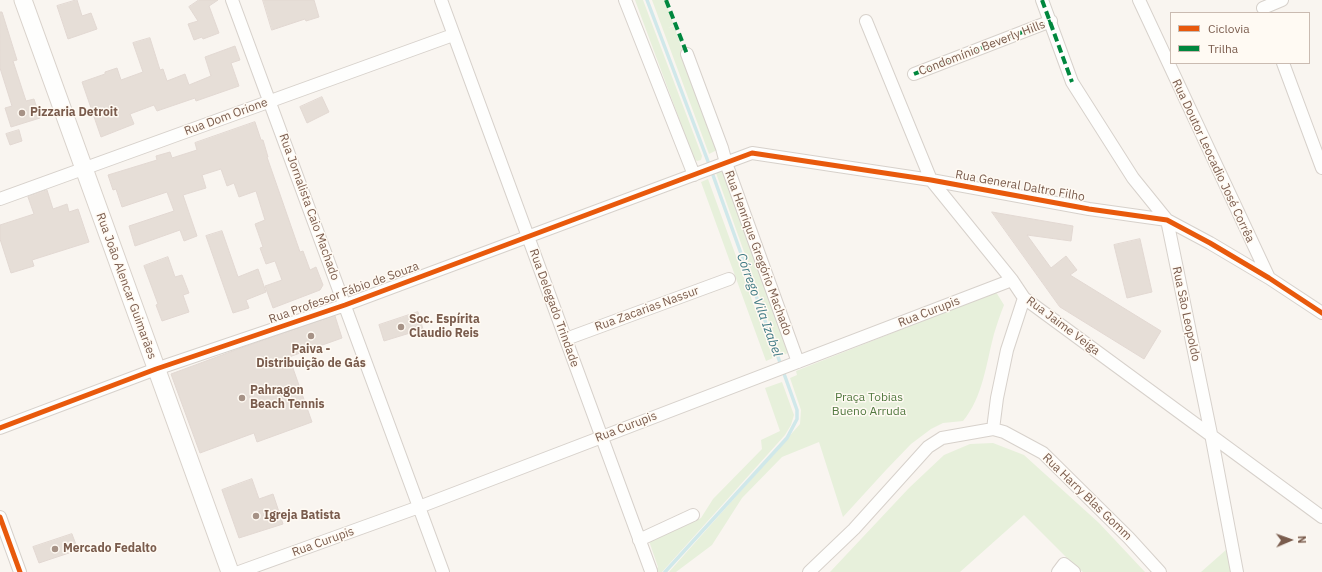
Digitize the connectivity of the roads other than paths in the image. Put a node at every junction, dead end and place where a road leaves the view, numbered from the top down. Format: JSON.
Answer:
{"nodes":[{"id":1,"x":23,"y":0,"type":"edge"},
{"id":2,"x":232,"y":0,"type":"edge"},
{"id":3,"x":441,"y":0,"type":"edge"},
{"id":4,"x":625,"y":0,"type":"edge"},
{"id":5,"x":1042,"y":0,"type":"edge"},
{"id":6,"x":1138,"y":0,"type":"edge"},
{"id":7,"x":1282,"y":0,"type":"edge"},
{"id":8,"x":1262,"y":7,"type":"edge"},
{"id":9,"x":866,"y":21,"type":"dead end"},
{"id":10,"x":1051,"y":21,"type":"junction"},
{"id":11,"x":453,"y":34,"type":"junction"},
{"id":12,"x":686,"y":54,"type":"dead end"},
{"id":13,"x":1283,"y":64,"type":"edge"},
{"id":14,"x":914,"y":74,"type":"dead end"},
{"id":15,"x":1072,"y":82,"type":"joint"},
{"id":16,"x":270,"y":101,"type":"junction"},
{"id":17,"x":722,"y":164,"type":"junction"},
{"id":18,"x":84,"y":168,"type":"junction"},
{"id":19,"x":1322,"y":168,"type":"edge"},
{"id":20,"x":699,"y":173,"type":"junction"},
{"id":21,"x":931,"y":180,"type":"junction"},
{"id":22,"x":0,"y":199,"type":"edge"},
{"id":23,"x":1167,"y":220,"type":"junction"},
{"id":24,"x":528,"y":237,"type":"junction"},
{"id":25,"x":1269,"y":278,"type":"junction"},
{"id":26,"x":729,"y":279,"type":"dead end"},
{"id":27,"x":1012,"y":280,"type":"junction"},
{"id":28,"x":1024,"y":298,"type":"junction"},
{"id":29,"x":345,"y":305,"type":"junction"},
{"id":30,"x":1322,"y":313,"type":"edge"},
{"id":31,"x":566,"y":339,"type":"junction"},
{"id":32,"x":795,"y":363,"type":"junction"},
{"id":33,"x":156,"y":369,"type":"junction"},
{"id":34,"x":0,"y":428,"type":"edge"},
{"id":35,"x":993,"y":429,"type":"junction"},
{"id":36,"x":1211,"y":434,"type":"junction"},
{"id":37,"x":602,"y":437,"type":"junction"},
{"id":38,"x":419,"y":507,"type":"junction"},
{"id":39,"x":693,"y":515,"type":"dead end"},
{"id":40,"x":0,"y":517,"type":"edge"},
{"id":41,"x":1322,"y":517,"type":"edge"},
{"id":42,"x":639,"y":540,"type":"junction"},
{"id":43,"x":1061,"y":568,"type":"edge"},
{"id":44,"x":651,"y":571,"type":"dead end"},
{"id":45,"x":20,"y":572,"type":"edge"},
{"id":46,"x":230,"y":572,"type":"edge"},
{"id":47,"x":239,"y":572,"type":"edge"},
{"id":48,"x":443,"y":572,"type":"edge"},
{"id":49,"x":809,"y":572,"type":"edge"},
{"id":50,"x":1074,"y":572,"type":"edge"},
{"id":51,"x":1160,"y":572,"type":"edge"},
{"id":52,"x":1237,"y":572,"type":"edge"}],
"edges":[{"from":1,"to":18,"type":"main road","name":"Rua João Alencar Guimarães"},
{"from":2,"to":16,"type":"street","name":"Rua Jornalista Caio Machado"},
{"from":3,"to":11,"type":"street","name":"Rua Delegado Trindade"},
{"from":4,"to":20,"type":"street"},
{"from":5,"to":10,"type":"street","name":"Condomínio Beverly Hills"},
{"from":6,"to":25,"type":"street","name":"Rua Doutor Leocadio José Corrêa"},
{"from":7,"to":8,"type":"street"},
{"from":9,"to":21,"type":"street","name":"Rua Jaime Veiga"},
{"from":10,"to":14,"type":"street","name":"Condomínio Beverly Hills"},
{"from":10,"to":15,"type":"street","name":"Condomínio Beverly Hills"},
{"from":11,"to":16,"type":"street","name":"Rua Dom Orione"},
{"from":11,"to":24,"type":"street","name":"Rua Delegado Trindade"},
{"from":12,"to":17,"type":"street","name":"Rua Henrique Gregório Machado"},
{"from":13,"to":19,"type":"street"},
{"from":15,"to":23,"type":"street","name":"Rua São Leopoldo"},
{"from":16,"to":18,"type":"street","name":"Rua Dom Orione"},
{"from":16,"to":29,"type":"street","name":"Rua Jornalista Caio Machado"},
{"from":17,"to":20,"type":"street","name":"Rua General Daltro Filho"},
{"from":17,"to":21,"type":"street","name":"Rua General Daltro Filho"},
{"from":17,"to":32,"type":"street","name":"Rua Henrique Gregório Machado"},
{"from":18,"to":22,"type":"street","name":"Rua Dom Orione"},
{"from":18,"to":33,"type":"main road","name":"Rua João Alencar Guimarães"},
{"from":20,"to":24,"type":"street","name":"Rua Professor Fábio de Souza"},
{"from":21,"to":23,"type":"street","name":"Rua General Daltro Filho"},
{"from":21,"to":27,"type":"street","name":"Rua Jaime Veiga"},
{"from":23,"to":25,"type":"street","name":"Rua General Daltro Filho"},
{"from":23,"to":36,"type":"street","name":"Rua São Leopoldo"},
{"from":24,"to":29,"type":"street","name":"Rua Professor Fábio de Souza"},
{"from":24,"to":31,"type":"street","name":"Rua Delegado Trindade"},
{"from":25,"to":30,"type":"street","name":"Rua General Daltro Filho"},
{"from":26,"to":31,"type":"street","name":"Rua Zacarias Nassur"},
{"from":27,"to":28,"type":"street","name":"Rua Jaime Veiga"},
{"from":27,"to":32,"type":"street","name":"Rua Curupis"},
{"from":28,"to":35,"type":"street"},
{"from":28,"to":36,"type":"street","name":"Rua Jaime Veiga"},
{"from":29,"to":33,"type":"street","name":"Rua Professor Fábio de Souza"},
{"from":29,"to":38,"type":"street","name":"Rua Jornalista Caio Machado"},
{"from":31,"to":37,"type":"street","name":"Rua Delegado Trindade"},
{"from":32,"to":37,"type":"street","name":"Rua Curupis"},
{"from":33,"to":34,"type":"street","name":"Rua Professor Fábio de Souza"},
{"from":33,"to":46,"type":"main road","name":"Rua João Alencar Guimarães"},
{"from":35,"to":49,"type":"street"},
{"from":35,"to":51,"type":"street","name":"Rua Harry Blas Gomm"},
{"from":36,"to":41,"type":"street","name":"Rua Jaime Veiga"},
{"from":36,"to":52,"type":"street","name":"Rua São Leopoldo"},
{"from":37,"to":38,"type":"street","name":"Rua Curupis"},
{"from":37,"to":42,"type":"street","name":"Rua Delegado Trindade"},
{"from":38,"to":47,"type":"street","name":"Rua Curupis"},
{"from":38,"to":48,"type":"street","name":"Rua Jornalista Caio Machado"},
{"from":39,"to":42,"type":"street"},
{"from":40,"to":45,"type":"street"},
{"from":42,"to":44,"type":"street","name":"Rua Delegado Trindade"},
{"from":43,"to":50,"type":"street"}]}
